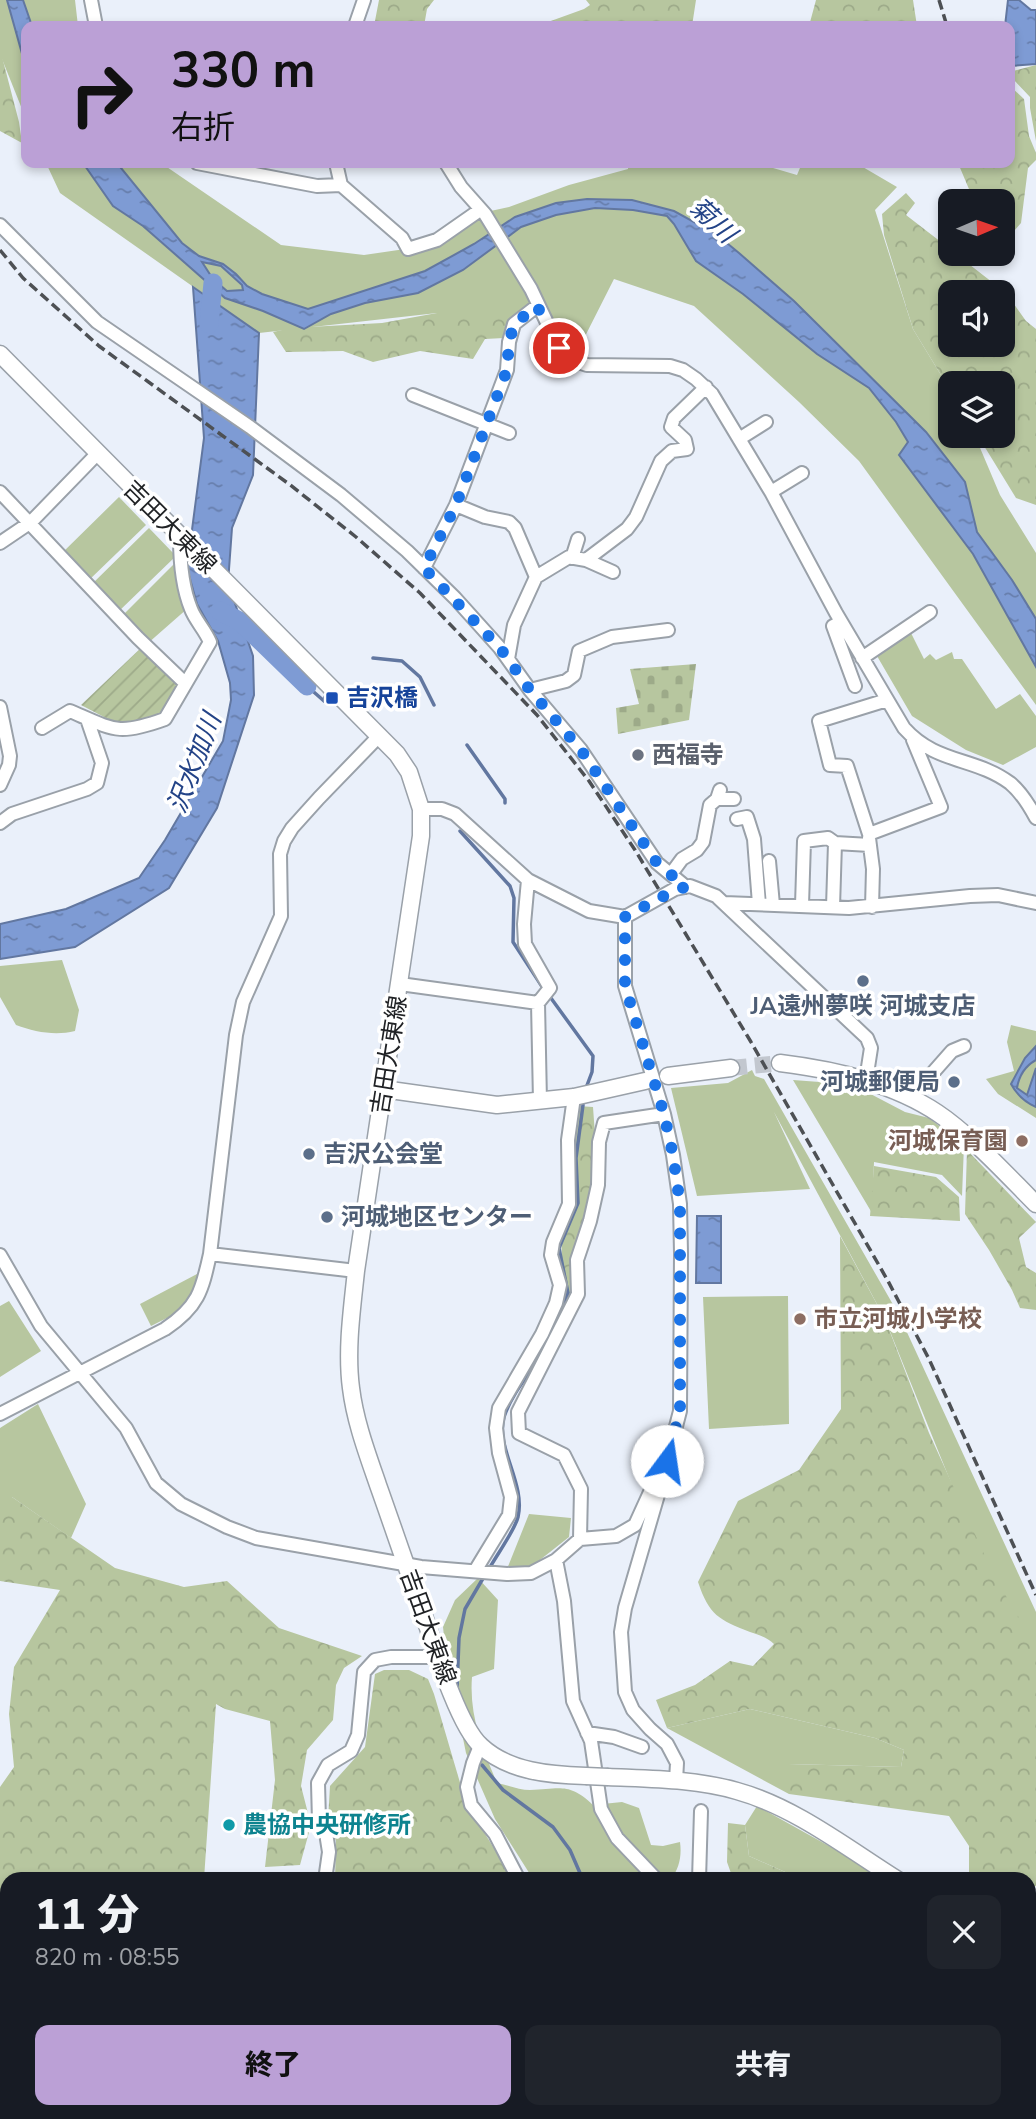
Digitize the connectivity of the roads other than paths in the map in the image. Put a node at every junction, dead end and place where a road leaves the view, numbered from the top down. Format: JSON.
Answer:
{"nodes":[{"id":1,"x":90,"y":0,"type":"edge"},
{"id":2,"x":364,"y":0,"type":"edge"},
{"id":3,"x":95,"y":21,"type":"edge"},
{"id":4,"x":357,"y":21,"type":"edge"},
{"id":5,"x":223,"y":168,"type":"edge"},
{"id":6,"x":337,"y":168,"type":"edge"},
{"id":7,"x":449,"y":168,"type":"edge"},
{"id":8,"x":341,"y":185,"type":"junction"},
{"id":9,"x":483,"y":212,"type":"junction"},
{"id":10,"x":0,"y":225,"type":"edge"},
{"id":11,"x":537,"y":306,"type":"junction"},
{"id":12,"x":0,"y":354,"type":"edge"},
{"id":13,"x":706,"y":387,"type":"junction"},
{"id":14,"x":413,"y":395,"type":"dead end"},
{"id":15,"x":766,"y":422,"type":"dead end"},
{"id":16,"x":486,"y":423,"type":"junction"},
{"id":17,"x":509,"y":433,"type":"dead end"},
{"id":18,"x":739,"y":439,"type":"junction"},
{"id":19,"x":97,"y":454,"type":"junction"},
{"id":20,"x":802,"y":473,"type":"dead end"},
{"id":21,"x":0,"y":492,"type":"edge"},
{"id":22,"x":771,"y":492,"type":"junction"},
{"id":23,"x":456,"y":505,"type":"junction"},
{"id":24,"x":31,"y":522,"type":"junction"},
{"id":25,"x":578,"y":539,"type":"dead end"},
{"id":26,"x":183,"y":540,"type":"junction"},
{"id":27,"x":0,"y":543,"type":"edge"},
{"id":28,"x":572,"y":558,"type":"junction"},
{"id":29,"x":586,"y":560,"type":"junction"},
{"id":30,"x":424,"y":568,"type":"junction"},
{"id":31,"x":613,"y":572,"type":"dead end"},
{"id":32,"x":536,"y":577,"type":"junction"},
{"id":33,"x":930,"y":612,"type":"dead end"},
{"id":34,"x":841,"y":622,"type":"junction"},
{"id":35,"x":668,"y":629,"type":"dead end"},
{"id":36,"x":862,"y":658,"type":"junction"},
{"id":37,"x":508,"y":659,"type":"junction"},
{"id":38,"x":185,"y":683,"type":"junction"},
{"id":39,"x":855,"y":686,"type":"dead end"},
{"id":40,"x":530,"y":690,"type":"junction"},
{"id":41,"x":887,"y":700,"type":"junction"},
{"id":42,"x":0,"y":707,"type":"edge"},
{"id":43,"x":87,"y":719,"type":"junction"},
{"id":44,"x":42,"y":728,"type":"dead end"},
{"id":45,"x":380,"y":735,"type":"junction"},
{"id":46,"x":913,"y":738,"type":"junction"},
{"id":47,"x":0,"y":785,"type":"edge"},
{"id":48,"x":734,"y":799,"type":"dead end"},
{"id":49,"x":421,"y":808,"type":"junction"},
{"id":50,"x":1036,"y":818,"type":"edge"},
{"id":51,"x":737,"y":819,"type":"dead end"},
{"id":52,"x":0,"y":823,"type":"edge"},
{"id":53,"x":869,"y":840,"type":"junction"},
{"id":54,"x":835,"y":843,"type":"junction"},
{"id":55,"x":769,"y":861,"type":"dead end"},
{"id":56,"x":671,"y":874,"type":"junction"},
{"id":57,"x":528,"y":880,"type":"junction"},
{"id":58,"x":686,"y":887,"type":"junction"},
{"id":59,"x":724,"y":903,"type":"junction"},
{"id":60,"x":1036,"y":903,"type":"edge"},
{"id":61,"x":759,"y":904,"type":"junction"},
{"id":62,"x":774,"y":905,"type":"junction"},
{"id":63,"x":802,"y":905,"type":"junction"},
{"id":64,"x":833,"y":907,"type":"junction"},
{"id":65,"x":872,"y":907,"type":"junction"},
{"id":66,"x":625,"y":917,"type":"junction"},
{"id":67,"x":400,"y":984,"type":"junction"},
{"id":68,"x":543,"y":997,"type":"junction"},
{"id":69,"x":964,"y":1046,"type":"dead end"},
{"id":70,"x":780,"y":1063,"type":"tunnel mouth"},
{"id":71,"x":730,"y":1068,"type":"tunnel mouth"},
{"id":72,"x":668,"y":1076,"type":"dead end"},
{"id":73,"x":866,"y":1080,"type":"junction"},
{"id":74,"x":645,"y":1081,"type":"dead end"},
{"id":75,"x":922,"y":1085,"type":"dead end"},
{"id":76,"x":383,"y":1089,"type":"junction"},
{"id":77,"x":574,"y":1097,"type":"junction"},
{"id":78,"x":540,"y":1101,"type":"junction"},
{"id":79,"x":664,"y":1114,"type":"junction"},
{"id":80,"x":1036,"y":1204,"type":"edge"},
{"id":81,"x":210,"y":1254,"type":"junction"},
{"id":82,"x":0,"y":1255,"type":"edge"},
{"id":83,"x":356,"y":1271,"type":"junction"},
{"id":84,"x":81,"y":1373,"type":"junction"},
{"id":85,"x":0,"y":1414,"type":"edge"},
{"id":86,"x":667,"y":1461,"type":"junction"},
{"id":87,"x":580,"y":1539,"type":"junction"},
{"id":88,"x":556,"y":1560,"type":"junction"},
{"id":89,"x":406,"y":1565,"type":"junction"},
{"id":90,"x":477,"y":1571,"type":"junction"},
{"id":91,"x":439,"y":1657,"type":"junction"},
{"id":92,"x":587,"y":1733,"type":"junction"},
{"id":93,"x":481,"y":1746,"type":"junction"},
{"id":94,"x":642,"y":1747,"type":"dead end"},
{"id":95,"x":676,"y":1780,"type":"junction"},
{"id":96,"x":701,"y":1811,"type":"dead end"},
{"id":97,"x":326,"y":1872,"type":"edge"},
{"id":98,"x":515,"y":1872,"type":"edge"},
{"id":99,"x":649,"y":1872,"type":"edge"},
{"id":100,"x":699,"y":1872,"type":"edge"},
{"id":101,"x":885,"y":1872,"type":"edge"}],
"edges":[{"from":1,"to":3,"type":"street"},
{"from":2,"to":4,"type":"street"},
{"from":5,"to":8,"type":"street"},
{"from":6,"to":8,"type":"street"},
{"from":7,"to":9,"type":"street"},
{"from":8,"to":9,"type":"street"},
{"from":9,"to":11,"type":"street"},
{"from":10,"to":30,"type":"street"},
{"from":11,"to":13,"type":"street"},
{"from":11,"to":16,"type":"street"},
{"from":12,"to":19,"type":"main road","name":"吉田大東線"},
{"from":13,"to":18,"type":"street"},
{"from":13,"to":29,"type":"street"},
{"from":14,"to":16,"type":"street"},
{"from":15,"to":18,"type":"street"},
{"from":16,"to":17,"type":"street"},
{"from":16,"to":23,"type":"street"},
{"from":18,"to":22,"type":"street"},
{"from":19,"to":24,"type":"street"},
{"from":19,"to":26,"type":"main road","name":"吉田大東線"},
{"from":20,"to":22,"type":"street"},
{"from":21,"to":24,"type":"street"},
{"from":22,"to":34,"type":"street"},
{"from":23,"to":30,"type":"street"},
{"from":23,"to":32,"type":"street"},
{"from":24,"to":27,"type":"street"},
{"from":24,"to":38,"type":"street"},
{"from":25,"to":28,"type":"street"},
{"from":26,"to":38,"type":"street"},
{"from":26,"to":45,"type":"main road","name":"吉田大東線"},
{"from":28,"to":29,"type":"street"},
{"from":28,"to":32,"type":"street"},
{"from":29,"to":31,"type":"street"},
{"from":30,"to":37,"type":"street"},
{"from":32,"to":37,"type":"street"},
{"from":33,"to":36,"type":"street"},
{"from":34,"to":36,"type":"street"},
{"from":34,"to":39,"type":"street"},
{"from":35,"to":40,"type":"street"},
{"from":36,"to":41,"type":"street"},
{"from":37,"to":40,"type":"street"},
{"from":38,"to":43,"type":"street"},
{"from":40,"to":56,"type":"street"},
{"from":41,"to":46,"type":"street"},
{"from":41,"to":53,"type":"street"},
{"from":42,"to":47,"type":"street"},
{"from":43,"to":44,"type":"street"},
{"from":43,"to":52,"type":"street"},
{"from":45,"to":49,"type":"main road","name":"吉田大東線"},
{"from":45,"to":81,"type":"street"},
{"from":46,"to":50,"type":"street"},
{"from":46,"to":53,"type":"street"},
{"from":48,"to":56,"type":"street"},
{"from":49,"to":57,"type":"street"},
{"from":49,"to":67,"type":"main road","name":"吉田大東線"},
{"from":51,"to":61,"type":"street"},
{"from":53,"to":54,"type":"street"},
{"from":53,"to":65,"type":"street"},
{"from":54,"to":63,"type":"street"},
{"from":54,"to":64,"type":"street"},
{"from":55,"to":62,"type":"street"},
{"from":56,"to":58,"type":"street"},
{"from":57,"to":66,"type":"street"},
{"from":57,"to":68,"type":"street"},
{"from":58,"to":59,"type":"street"},
{"from":58,"to":66,"type":"street"},
{"from":59,"to":61,"type":"street"},
{"from":59,"to":73,"type":"street"},
{"from":60,"to":65,"type":"street"},
{"from":61,"to":62,"type":"street"},
{"from":62,"to":63,"type":"street"},
{"from":63,"to":64,"type":"street"},
{"from":64,"to":65,"type":"street"},
{"from":66,"to":79,"type":"street"},
{"from":67,"to":68,"type":"street"},
{"from":67,"to":76,"type":"main road","name":"吉田大東線"},
{"from":68,"to":78,"type":"street"},
{"from":69,"to":75,"type":"street"},
{"from":70,"to":73,"type":"main road"},
{"from":71,"to":72,"type":"main road"},
{"from":73,"to":80,"type":"main road"},
{"from":74,"to":77,"type":"main road"},
{"from":76,"to":78,"type":"main road"},
{"from":76,"to":83,"type":"main road","name":"吉田大東線"},
{"from":77,"to":78,"type":"main road"},
{"from":77,"to":90,"type":"street"},
{"from":79,"to":86,"type":"street"},
{"from":79,"to":87,"type":"street"},
{"from":81,"to":83,"type":"street"},
{"from":81,"to":84,"type":"street"},
{"from":82,"to":84,"type":"street"},
{"from":83,"to":89,"type":"main road","name":"吉田大東線"},
{"from":84,"to":85,"type":"street"},
{"from":84,"to":89,"type":"street"},
{"from":86,"to":87,"type":"street"},
{"from":86,"to":95,"type":"street"},
{"from":87,"to":88,"type":"street"},
{"from":88,"to":90,"type":"street"},
{"from":88,"to":92,"type":"street"},
{"from":89,"to":90,"type":"street"},
{"from":89,"to":91,"type":"main road","name":"吉田大東線"},
{"from":91,"to":93,"type":"main road","name":"吉田大東線"},
{"from":91,"to":97,"type":"street"},
{"from":92,"to":94,"type":"street"},
{"from":92,"to":99,"type":"street"},
{"from":93,"to":95,"type":"main road","name":"吉田大東線","bridge":true},
{"from":93,"to":98,"type":"street"},
{"from":95,"to":101,"type":"main road","name":"吉田大東線"},
{"from":96,"to":100,"type":"street"}]}
